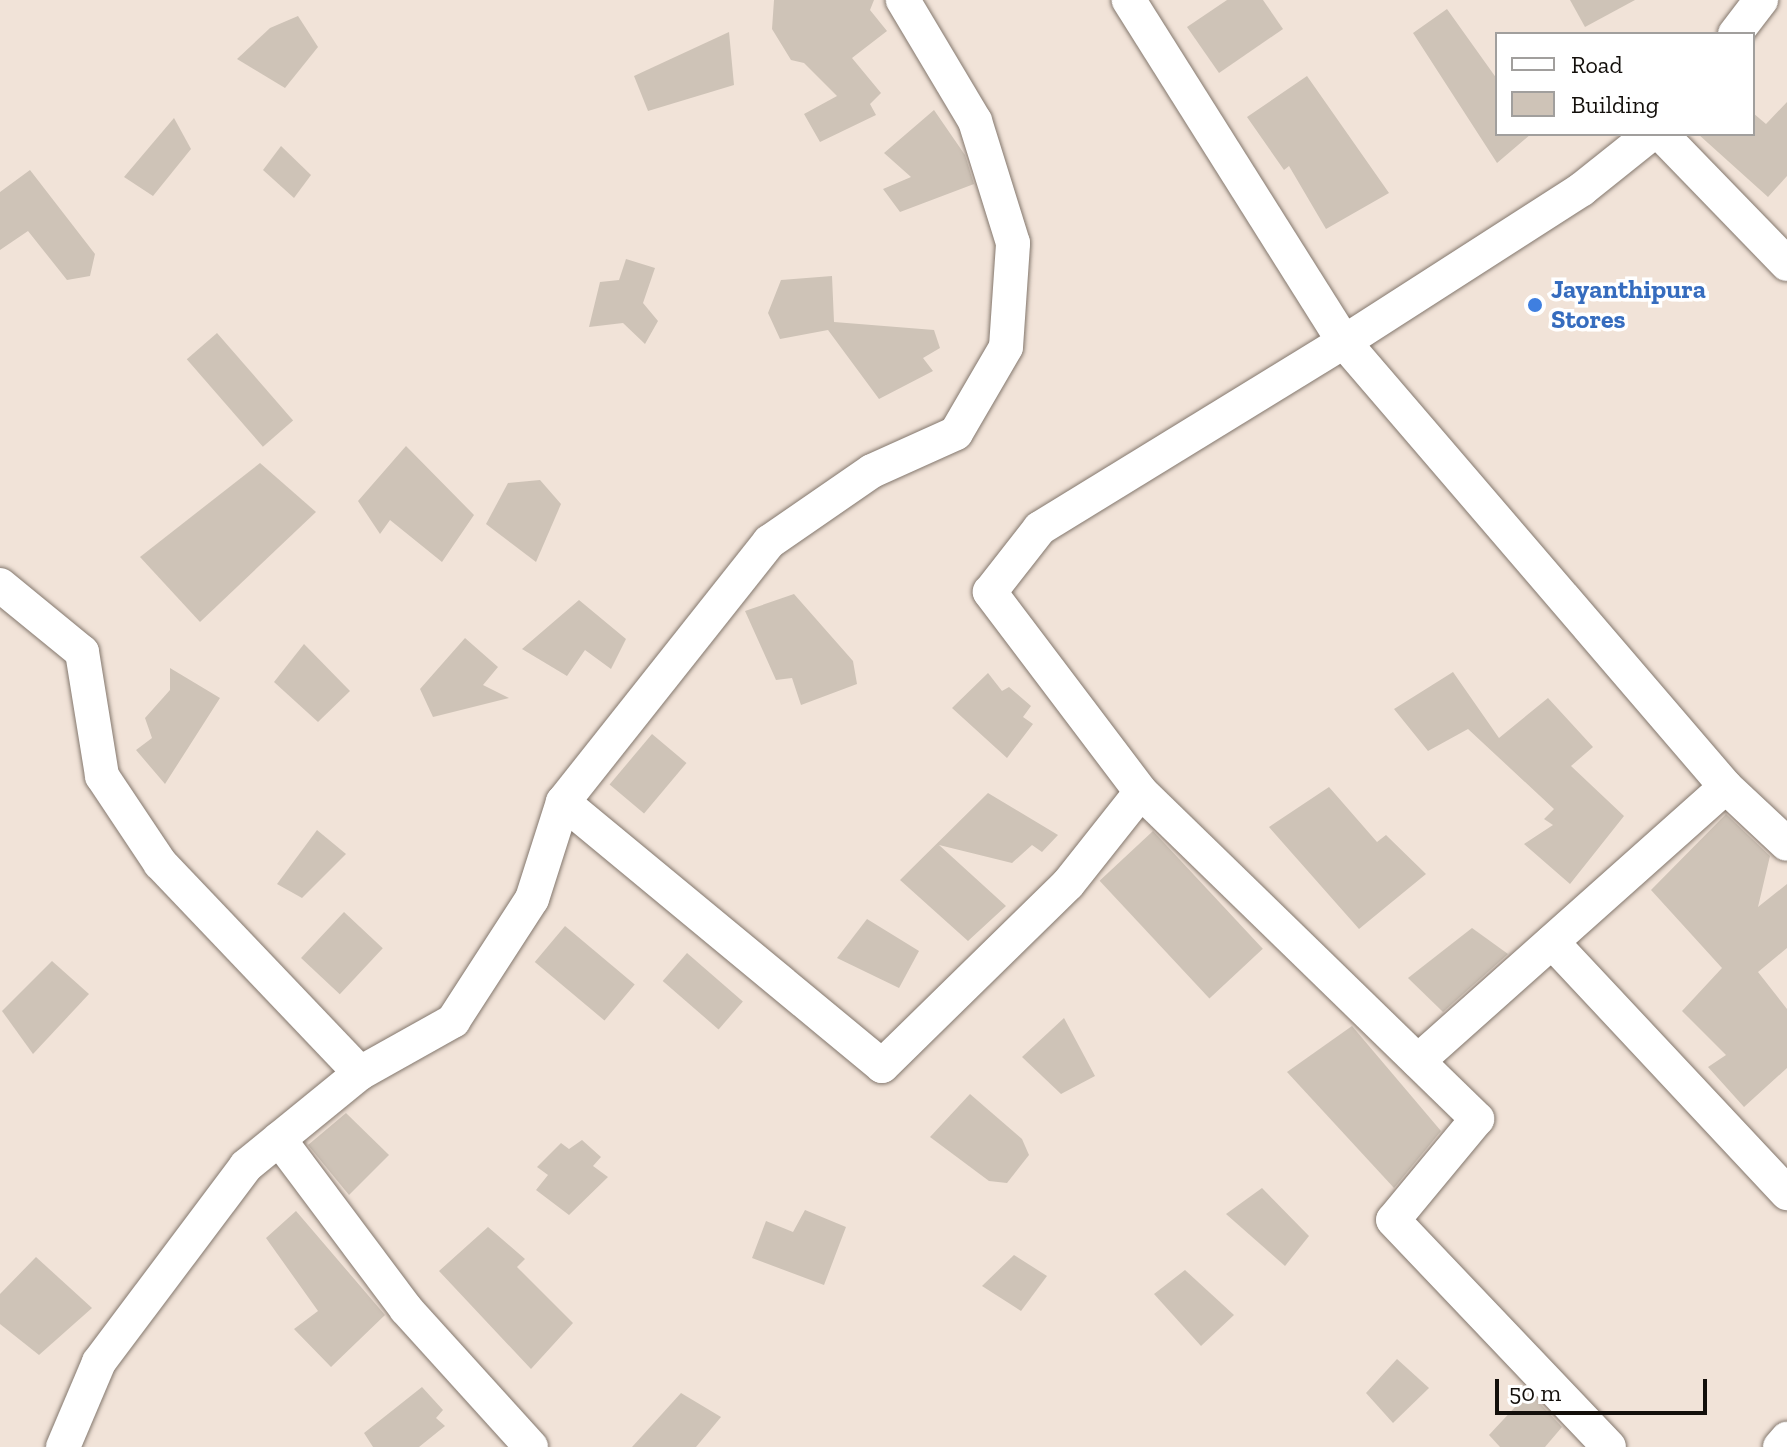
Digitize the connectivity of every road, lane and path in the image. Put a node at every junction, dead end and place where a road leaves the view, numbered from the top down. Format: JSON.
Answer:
{"nodes":[{"id":1,"x":903,"y":0,"type":"edge"},
{"id":2,"x":1129,"y":0,"type":"edge"},
{"id":3,"x":1761,"y":0,"type":"edge"},
{"id":4,"x":1737,"y":32,"type":"edge"},
{"id":5,"x":1648,"y":136,"type":"edge"},
{"id":6,"x":1663,"y":136,"type":"edge"},
{"id":7,"x":1787,"y":264,"type":"edge"},
{"id":8,"x":1344,"y":342,"type":"junction"},
{"id":9,"x":0,"y":585,"type":"edge"},
{"id":10,"x":1726,"y":787,"type":"junction"},
{"id":11,"x":1141,"y":792,"type":"junction"},
{"id":12,"x":563,"y":802,"type":"junction"},
{"id":13,"x":1787,"y":844,"type":"edge"},
{"id":14,"x":1552,"y":942,"type":"junction"},
{"id":15,"x":1418,"y":1061,"type":"junction"},
{"id":16,"x":360,"y":1073,"type":"junction"},
{"id":17,"x":279,"y":1139,"type":"junction"},
{"id":18,"x":1787,"y":1193,"type":"edge"},
{"id":19,"x":1787,"y":1439,"type":"edge"},
{"id":20,"x":63,"y":1447,"type":"edge"},
{"id":21,"x":531,"y":1447,"type":"edge"},
{"id":22,"x":1609,"y":1447,"type":"edge"},
{"id":23,"x":1780,"y":1447,"type":"edge"}],
"edges":[{"from":1,"to":12,"type":"street"},
{"from":2,"to":8,"type":"street"},
{"from":3,"to":4,"type":"street"},
{"from":5,"to":8,"type":"street"},
{"from":6,"to":7,"type":"street"},
{"from":8,"to":10,"type":"street"},
{"from":8,"to":11,"type":"street"},
{"from":9,"to":16,"type":"street"},
{"from":10,"to":13,"type":"street"},
{"from":10,"to":14,"type":"street"},
{"from":11,"to":12,"type":"street"},
{"from":11,"to":15,"type":"street"},
{"from":12,"to":16,"type":"street"},
{"from":14,"to":15,"type":"street"},
{"from":14,"to":18,"type":"street"},
{"from":15,"to":22,"type":"street"},
{"from":16,"to":17,"type":"street"},
{"from":17,"to":20,"type":"street"},
{"from":17,"to":21,"type":"street"},
{"from":19,"to":23,"type":"street"}]}
